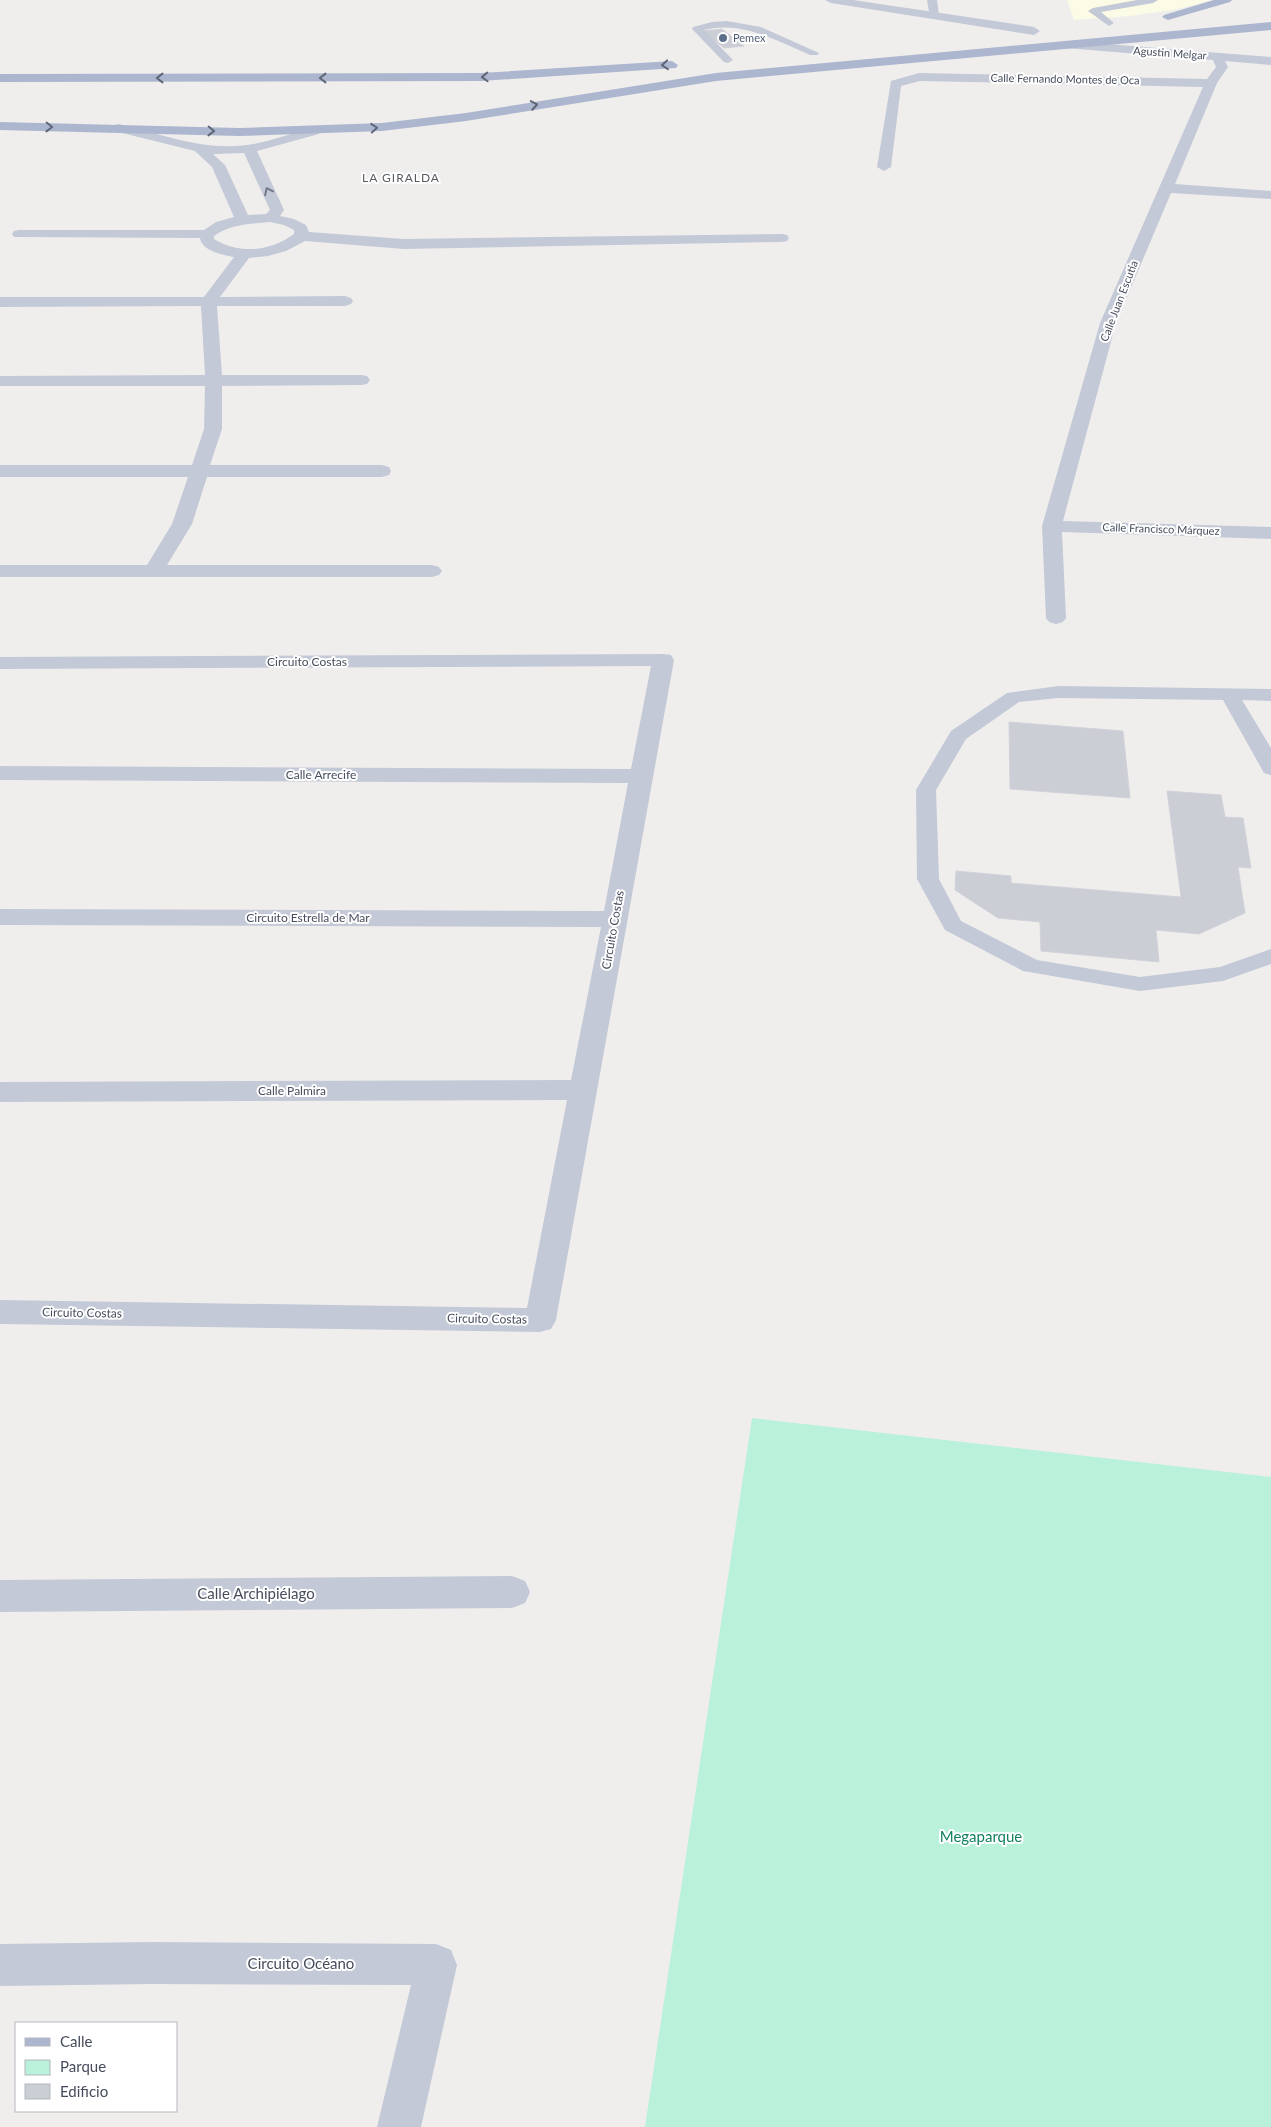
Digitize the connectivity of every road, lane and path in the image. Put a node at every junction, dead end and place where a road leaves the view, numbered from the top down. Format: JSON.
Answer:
{"nodes":[{"id":1,"x":831,"y":0,"type":"edge"},
{"id":2,"x":932,"y":0,"type":"edge"},
{"id":3,"x":1153,"y":0,"type":"edge"},
{"id":4,"x":1226,"y":0,"type":"edge"},
{"id":5,"x":1233,"y":11,"type":"dead end"},
{"id":6,"x":934,"y":14,"type":"junction"},
{"id":7,"x":1114,"y":23,"type":"joint"},
{"id":8,"x":1090,"y":25,"type":"dead end"},
{"id":9,"x":1271,"y":26,"type":"edge"},
{"id":10,"x":1038,"y":31,"type":"joint"},
{"id":11,"x":986,"y":36,"type":"dead end"},
{"id":12,"x":1069,"y":45,"type":"junction"},
{"id":13,"x":819,"y":52,"type":"joint"},
{"id":14,"x":785,"y":55,"type":"dead end"},
{"id":15,"x":1218,"y":56,"type":"junction"},
{"id":16,"x":733,"y":60,"type":"joint"},
{"id":17,"x":1271,"y":61,"type":"edge"},
{"id":18,"x":710,"y":62,"type":"dead end"},
{"id":19,"x":683,"y":64,"type":"dead end"},
{"id":20,"x":0,"y":78,"type":"edge"},
{"id":21,"x":1211,"y":83,"type":"junction"},
{"id":22,"x":0,"y":126,"type":"edge"},
{"id":23,"x":119,"y":128,"type":"junction"},
{"id":24,"x":314,"y":131,"type":"junction"},
{"id":25,"x":199,"y":148,"type":"junction"},
{"id":26,"x":248,"y":149,"type":"junction"},
{"id":27,"x":884,"y":166,"type":"dead end"},
{"id":28,"x":1165,"y":188,"type":"junction"},
{"id":29,"x":1271,"y":195,"type":"edge"},
{"id":30,"x":270,"y":218,"type":"junction"},
{"id":31,"x":243,"y":220,"type":"junction"},
{"id":32,"x":19,"y":234,"type":"dead end"},
{"id":33,"x":207,"y":234,"type":"junction"},
{"id":34,"x":302,"y":236,"type":"junction"},
{"id":35,"x":782,"y":238,"type":"dead end"},
{"id":36,"x":245,"y":254,"type":"junction"},
{"id":37,"x":209,"y":301,"type":"junction"},
{"id":38,"x":345,"y":301,"type":"dead end"},
{"id":39,"x":0,"y":302,"type":"edge"},
{"id":40,"x":214,"y":380,"type":"junction"},
{"id":41,"x":361,"y":380,"type":"dead end"},
{"id":42,"x":0,"y":381,"type":"edge"},
{"id":43,"x":0,"y":471,"type":"edge"},
{"id":44,"x":201,"y":471,"type":"junction"},
{"id":45,"x":382,"y":471,"type":"dead end"},
{"id":46,"x":1052,"y":526,"type":"junction"},
{"id":47,"x":1271,"y":533,"type":"edge"},
{"id":48,"x":0,"y":571,"type":"edge"},
{"id":49,"x":153,"y":571,"type":"junction"},
{"id":50,"x":432,"y":571,"type":"dead end"},
{"id":51,"x":1056,"y":618,"type":"dead end"},
{"id":52,"x":0,"y":663,"type":"edge"},
{"id":53,"x":1229,"y":695,"type":"junction"},
{"id":54,"x":1271,"y":695,"type":"edge"},
{"id":55,"x":1271,"y":768,"type":"edge"},
{"id":56,"x":0,"y":774,"type":"edge"},
{"id":57,"x":642,"y":776,"type":"junction"},
{"id":58,"x":0,"y":917,"type":"edge"},
{"id":59,"x":615,"y":919,"type":"junction"},
{"id":60,"x":1271,"y":956,"type":"edge"},
{"id":61,"x":584,"y":1090,"type":"junction"},
{"id":62,"x":0,"y":1092,"type":"edge"},
{"id":63,"x":0,"y":1312,"type":"edge"},
{"id":64,"x":512,"y":1592,"type":"dead end"},
{"id":65,"x":0,"y":1596,"type":"edge"},
{"id":66,"x":0,"y":1965,"type":"edge"},
{"id":67,"x":400,"y":2127,"type":"edge"}],
"edges":[{"from":1,"to":6,"type":"street"},
{"from":2,"to":6,"type":"lane"},
{"from":3,"to":7,"type":"lane"},
{"from":4,"to":5,"type":"main road"},
{"from":6,"to":10,"type":"street"},
{"from":7,"to":8,"type":"main road"},
{"from":9,"to":12,"type":"main road"},
{"from":10,"to":11,"type":"main road"},
{"from":12,"to":15,"type":"street","name":"Agustin Melgar"},
{"from":24,"to":12,"type":"main road","one_way":true},
{"from":13,"to":14,"type":"main road"},
{"from":13,"to":16,"type":"lane"},
{"from":15,"to":17,"type":"street","name":"Agustin Melgar"},
{"from":15,"to":21,"type":"street","name":"Calle Juan Escutia"},
{"from":16,"to":18,"type":"main road"},
{"from":19,"to":20,"type":"main road","one_way":true},
{"from":21,"to":27,"type":"street","name":"Calle Fernando Montes de Oca"},
{"from":21,"to":28,"type":"street","name":"Calle Juan Escutia"},
{"from":22,"to":23,"type":"main road","one_way":true},
{"from":23,"to":24,"type":"main road","one_way":true},
{"from":23,"to":25,"type":"street"},
{"from":24,"to":26,"type":"street"},
{"from":25,"to":26,"type":"street"},
{"from":25,"to":31,"type":"street"},
{"from":30,"to":26,"type":"street","one_way":true},
{"from":28,"to":29,"type":"street"},
{"from":28,"to":46,"type":"street","name":"Calle Juan Escutia"},
{"from":30,"to":31,"type":"street"},
{"from":30,"to":34,"type":"street"},
{"from":31,"to":33,"type":"street"},
{"from":32,"to":33,"type":"street"},
{"from":33,"to":36,"type":"street"},
{"from":34,"to":35,"type":"street"},
{"from":34,"to":36,"type":"street"},
{"from":36,"to":37,"type":"street"},
{"from":37,"to":38,"type":"street"},
{"from":37,"to":39,"type":"street"},
{"from":37,"to":40,"type":"street"},
{"from":40,"to":41,"type":"street"},
{"from":40,"to":42,"type":"street"},
{"from":40,"to":44,"type":"street"},
{"from":43,"to":44,"type":"street"},
{"from":44,"to":45,"type":"street"},
{"from":44,"to":49,"type":"street"},
{"from":46,"to":47,"type":"street","name":"Calle Francisco Márquez"},
{"from":46,"to":51,"type":"street","name":"Calle Juan Escutia"},
{"from":48,"to":49,"type":"street"},
{"from":49,"to":50,"type":"street"},
{"from":52,"to":57,"type":"street","name":"Circuito Costas"},
{"from":53,"to":54,"type":"lane"},
{"from":53,"to":55,"type":"lane"},
{"from":53,"to":60,"type":"lane"},
{"from":56,"to":57,"type":"street","name":"Calle Arrecife"},
{"from":57,"to":59,"type":"street","name":"Circuito Costas"},
{"from":58,"to":59,"type":"street","name":"Circuito Estrella de Mar"},
{"from":59,"to":61,"type":"street","name":"Circuito Costas"},
{"from":61,"to":62,"type":"street","name":"Calle Palmira"},
{"from":61,"to":63,"type":"street","name":"Circuito Costas"},
{"from":64,"to":65,"type":"street","name":"Calle Archipiélago"},
{"from":66,"to":67,"type":"street","name":"Circuito Océano"}]}
